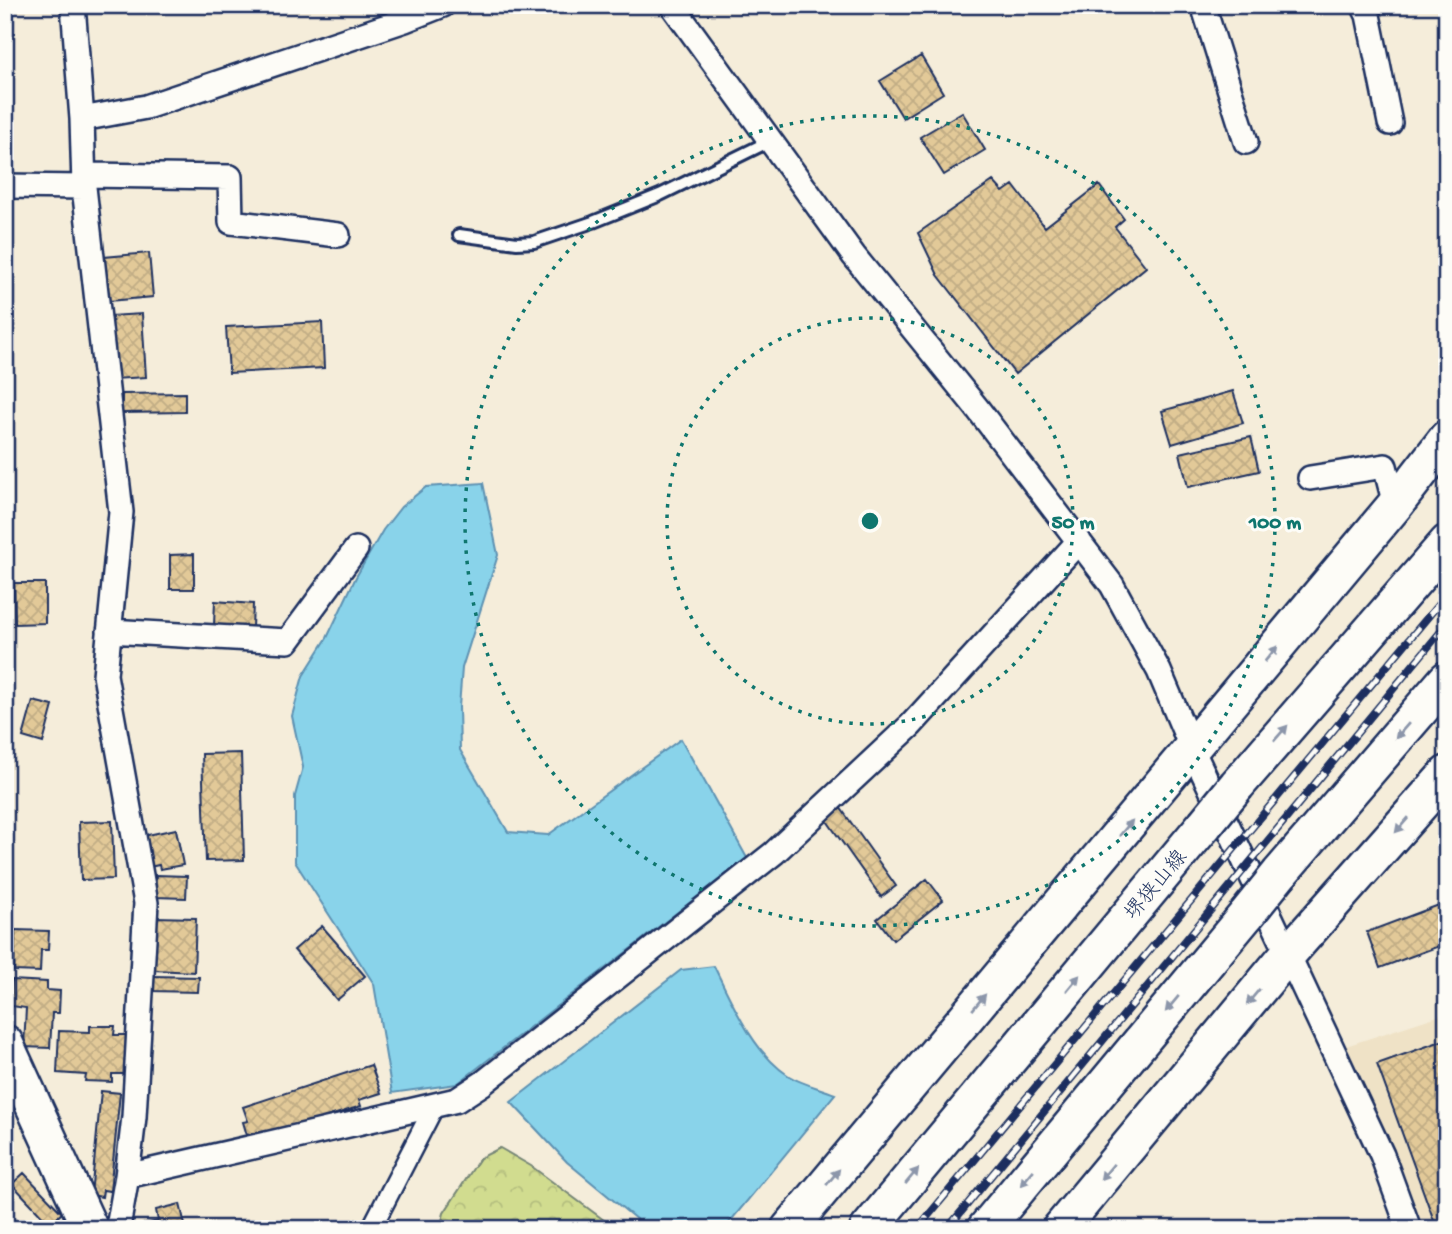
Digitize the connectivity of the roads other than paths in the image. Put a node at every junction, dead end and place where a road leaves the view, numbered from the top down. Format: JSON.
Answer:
{"nodes":[{"id":1,"x":73,"y":5,"type":"edge"},
{"id":2,"x":443,"y":5,"type":"edge"},
{"id":3,"x":673,"y":5,"type":"edge"},
{"id":4,"x":1203,"y":5,"type":"edge"},
{"id":5,"x":1363,"y":5,"type":"edge"},
{"id":6,"x":82,"y":119,"type":"junction"},
{"id":7,"x":1390,"y":123,"type":"dead end"},
{"id":8,"x":769,"y":141,"type":"junction"},
{"id":9,"x":1246,"y":142,"type":"dead end"},
{"id":10,"x":85,"y":181,"type":"junction"},
{"id":11,"x":5,"y":186,"type":"edge"},
{"id":12,"x":338,"y":235,"type":"dead end"},
{"id":13,"x":459,"y":235,"type":"dead end"},
{"id":14,"x":1447,"y":438,"type":"edge"},
{"id":15,"x":1310,"y":478,"type":"dead end"},
{"id":16,"x":1395,"y":505,"type":"junction"},
{"id":17,"x":1079,"y":541,"type":"junction"},
{"id":18,"x":1447,"y":543,"type":"edge"},
{"id":19,"x":356,"y":549,"type":"dead end"},
{"id":20,"x":109,"y":631,"type":"junction"},
{"id":21,"x":1447,"y":679,"type":"edge"},
{"id":22,"x":1192,"y":749,"type":"junction"},
{"id":23,"x":1447,"y":774,"type":"edge"},
{"id":24,"x":1288,"y":954,"type":"junction"},
{"id":25,"x":5,"y":1043,"type":"edge"},
{"id":26,"x":435,"y":1105,"type":"junction"},
{"id":27,"x":127,"y":1176,"type":"junction"},
{"id":28,"x":90,"y":1229,"type":"edge"},
{"id":29,"x":115,"y":1229,"type":"edge"},
{"id":30,"x":371,"y":1229,"type":"edge"},
{"id":31,"x":789,"y":1229,"type":"edge"},
{"id":32,"x":868,"y":1229,"type":"edge"},
{"id":33,"x":985,"y":1229,"type":"edge"},
{"id":34,"x":1060,"y":1229,"type":"edge"},
{"id":35,"x":1409,"y":1229,"type":"edge"}],
"edges":[{"from":1,"to":6,"type":"street"},
{"from":2,"to":6,"type":"street"},
{"from":3,"to":8,"type":"street"},
{"from":4,"to":9,"type":"street"},
{"from":5,"to":7,"type":"street"},
{"from":6,"to":10,"type":"street"},
{"from":8,"to":13,"type":"lane"},
{"from":8,"to":17,"type":"street"},
{"from":10,"to":11,"type":"street"},
{"from":10,"to":12,"type":"street"},
{"from":10,"to":20,"type":"street"},
{"from":14,"to":16,"type":"main road"},
{"from":15,"to":16,"type":"street"},
{"from":22,"to":16,"type":"main road","one_way":true},
{"from":17,"to":22,"type":"street"},
{"from":17,"to":26,"type":"street"},
{"from":32,"to":18,"type":"main road","name":"堺狭山線","one_way":true,"bridge":true},
{"from":19,"to":20,"type":"street"},
{"from":20,"to":27,"type":"street"},
{"from":21,"to":33,"type":"main road","one_way":true,"bridge":true},
{"from":22,"to":24,"type":"street"},
{"from":31,"to":22,"type":"main road","one_way":true},
{"from":23,"to":24,"type":"main road","one_way":true},
{"from":24,"to":34,"type":"main road","one_way":true},
{"from":24,"to":35,"type":"street"},
{"from":25,"to":28,"type":"main road"},
{"from":26,"to":27,"type":"street"},
{"from":26,"to":30,"type":"street"},
{"from":27,"to":29,"type":"street"}]}
